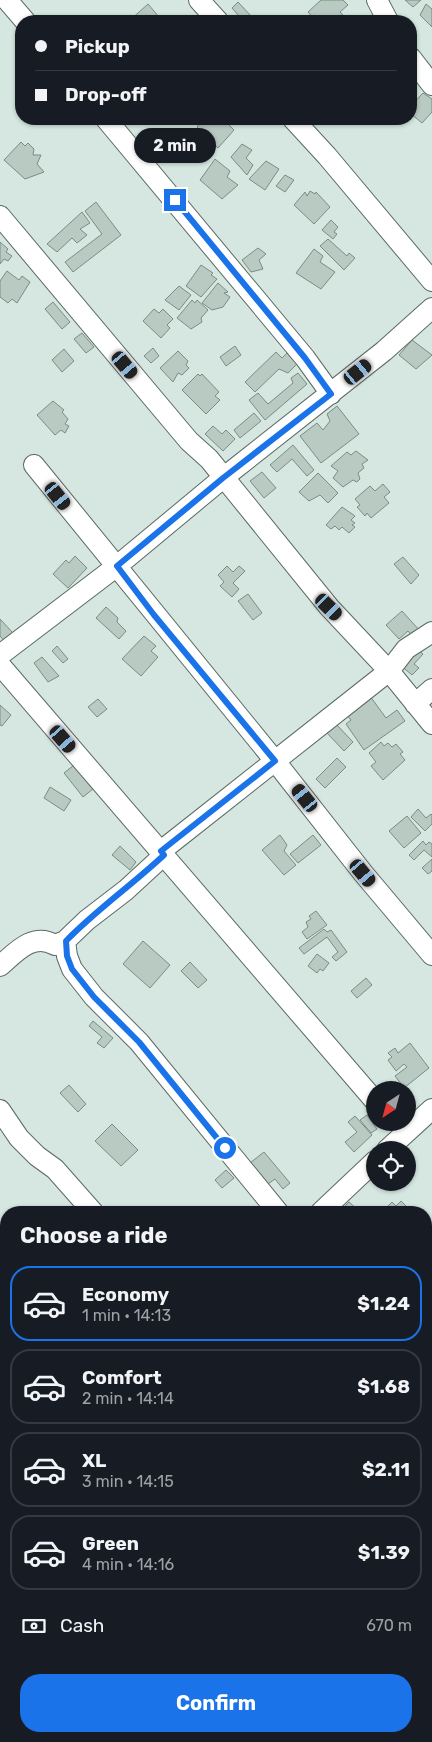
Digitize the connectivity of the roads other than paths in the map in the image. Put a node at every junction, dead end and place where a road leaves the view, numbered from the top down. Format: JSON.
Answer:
{"nodes":[{"id":1,"x":7,"y":0,"type":"edge"},
{"id":2,"x":199,"y":0,"type":"edge"},
{"id":3,"x":377,"y":0,"type":"edge"},
{"id":4,"x":20,"y":15,"type":"edge"},
{"id":5,"x":213,"y":15,"type":"edge"},
{"id":6,"x":385,"y":15,"type":"edge"},
{"id":7,"x":417,"y":66,"type":"edge"},
{"id":8,"x":432,"y":85,"type":"edge"},
{"id":9,"x":111,"y":125,"type":"edge"},
{"id":10,"x":299,"y":125,"type":"edge"},
{"id":11,"x":0,"y":216,"type":"edge"},
{"id":12,"x":432,"y":281,"type":"edge"},
{"id":13,"x":432,"y":308,"type":"edge"},
{"id":14,"x":331,"y":394,"type":"junction"},
{"id":15,"x":34,"y":465,"type":"dead end"},
{"id":16,"x":223,"y":478,"type":"junction"},
{"id":17,"x":117,"y":566,"type":"junction"},
{"id":18,"x":432,"y":632,"type":"edge"},
{"id":19,"x":0,"y":655,"type":"edge"},
{"id":20,"x":0,"y":665,"type":"edge"},
{"id":21,"x":389,"y":670,"type":"junction"},
{"id":22,"x":432,"y":689,"type":"edge"},
{"id":23,"x":414,"y":704,"type":"junction"},
{"id":24,"x":432,"y":724,"type":"edge"},
{"id":25,"x":275,"y":761,"type":"junction"},
{"id":26,"x":162,"y":853,"type":"junction"},
{"id":27,"x":66,"y":941,"type":"junction"},
{"id":28,"x":432,"y":955,"type":"edge"},
{"id":29,"x":0,"y":966,"type":"edge"},
{"id":30,"x":366,"y":1091,"type":"edge"},
{"id":31,"x":432,"y":1109,"type":"edge"},
{"id":32,"x":0,"y":1110,"type":"edge"},
{"id":33,"x":416,"y":1118,"type":"edge"},
{"id":34,"x":366,"y":1170,"type":"edge"},
{"id":35,"x":88,"y":1206,"type":"edge"},
{"id":36,"x":273,"y":1206,"type":"edge"},
{"id":37,"x":327,"y":1206,"type":"edge"}],
"edges":[{"from":1,"to":4,"type":"street"},
{"from":2,"to":5,"type":"street"},
{"from":3,"to":6,"type":"street"},
{"from":7,"to":8,"type":"street"},
{"from":9,"to":14,"type":"street"},
{"from":10,"to":12,"type":"street"},
{"from":11,"to":16,"type":"street"},
{"from":13,"to":14,"type":"street"},
{"from":14,"to":16,"type":"street"},
{"from":15,"to":17,"type":"street"},
{"from":16,"to":17,"type":"street"},
{"from":16,"to":21,"type":"street"},
{"from":17,"to":19,"type":"street"},
{"from":17,"to":25,"type":"street"},
{"from":18,"to":21,"type":"street"},
{"from":20,"to":26,"type":"street"},
{"from":21,"to":23,"type":"street"},
{"from":21,"to":25,"type":"street"},
{"from":22,"to":23,"type":"street"},
{"from":23,"to":24,"type":"street"},
{"from":25,"to":26,"type":"street"},
{"from":25,"to":28,"type":"street"},
{"from":26,"to":27,"type":"street"},
{"from":26,"to":30,"type":"street"},
{"from":27,"to":29,"type":"street"},
{"from":27,"to":36,"type":"street"},
{"from":31,"to":33,"type":"street"},
{"from":32,"to":35,"type":"street"},
{"from":34,"to":37,"type":"street"}]}
